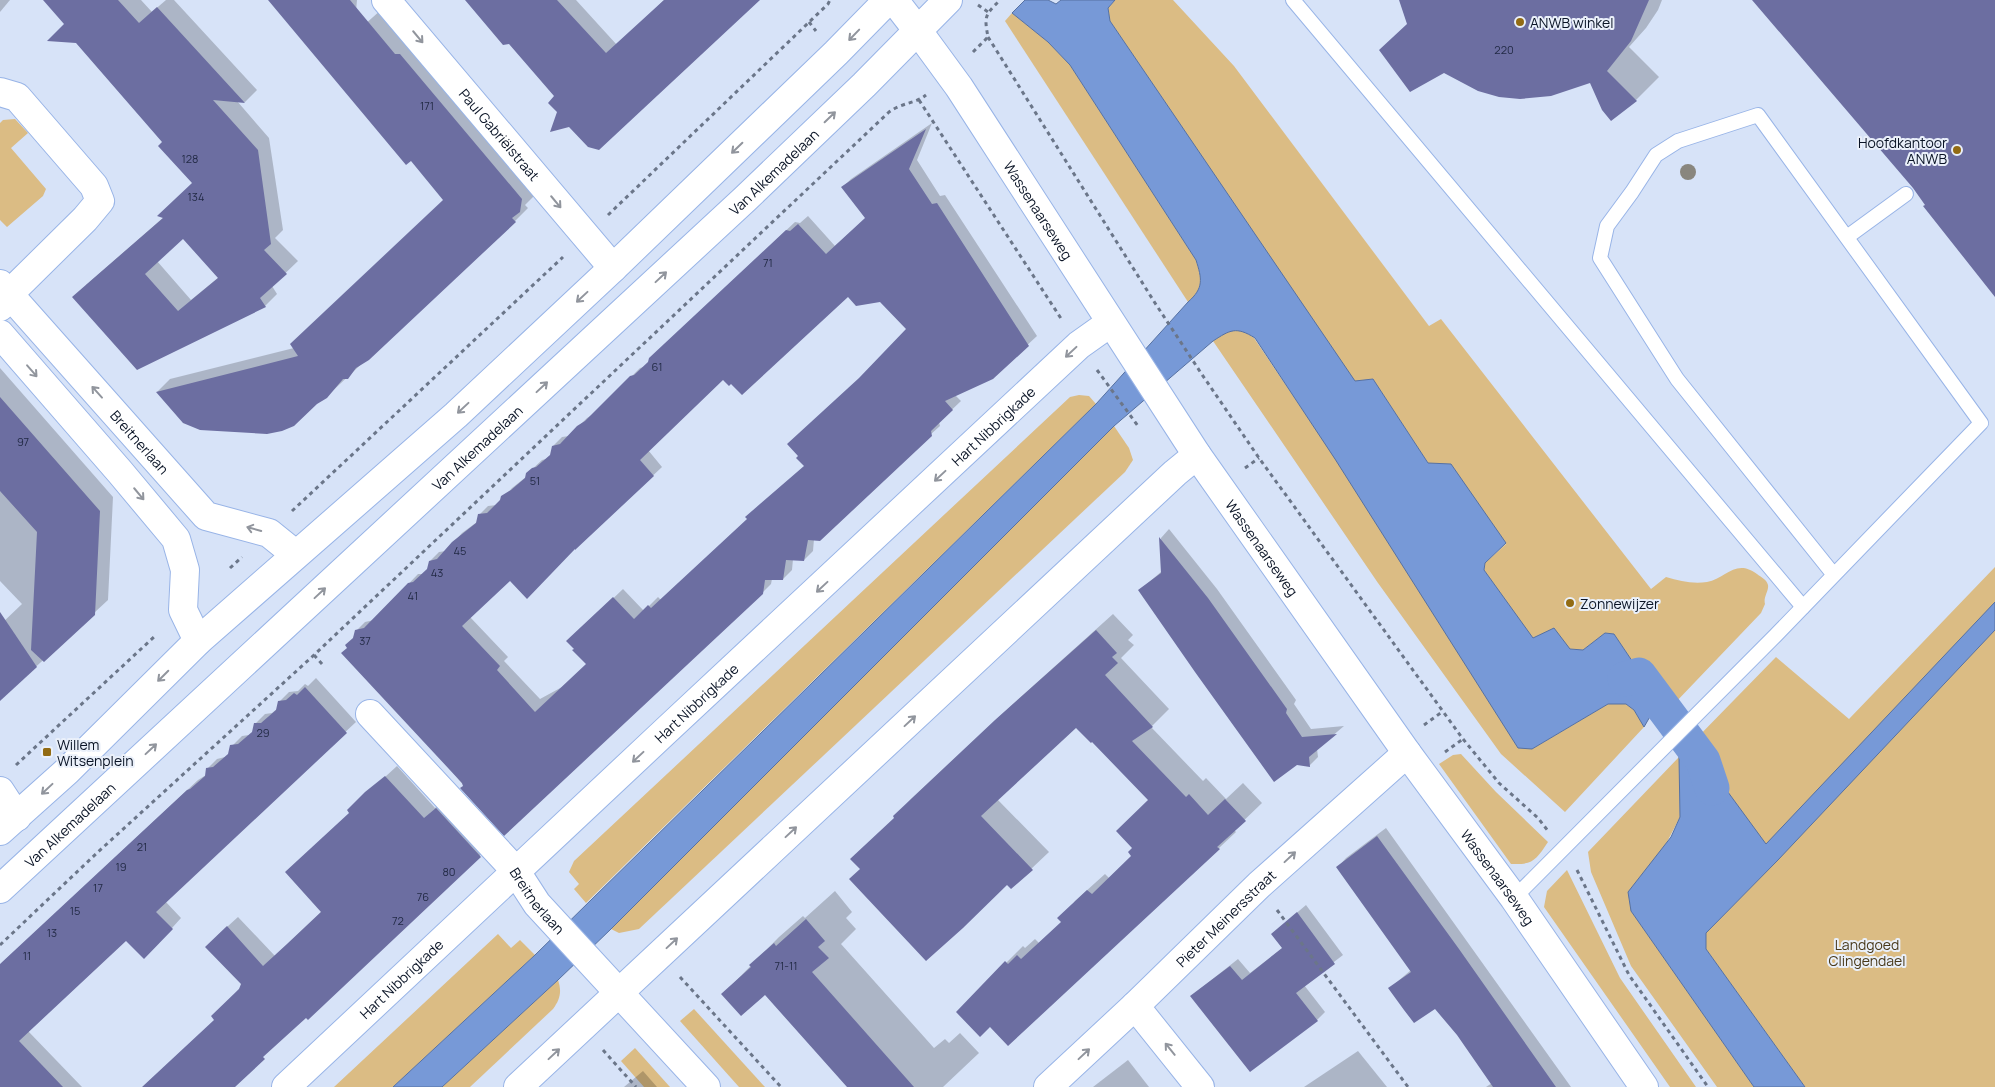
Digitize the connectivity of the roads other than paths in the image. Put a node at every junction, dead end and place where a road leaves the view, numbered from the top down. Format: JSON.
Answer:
{"nodes":[{"id":1,"x":386,"y":0,"type":"edge"},
{"id":2,"x":888,"y":0,"type":"edge"},
{"id":3,"x":894,"y":0,"type":"edge"},
{"id":4,"x":948,"y":0,"type":"edge"},
{"id":5,"x":1293,"y":0,"type":"edge"},
{"id":6,"x":918,"y":31,"type":"junction"},
{"id":7,"x":0,"y":92,"type":"edge"},
{"id":8,"x":1906,"y":194,"type":"dead end"},
{"id":9,"x":1847,"y":237,"type":"junction"},
{"id":10,"x":613,"y":268,"type":"junction"},
{"id":11,"x":3,"y":295,"type":"edge"},
{"id":12,"x":1110,"y":323,"type":"junction"},
{"id":13,"x":0,"y":334,"type":"edge"},
{"id":14,"x":1197,"y":455,"type":"junction"},
{"id":15,"x":296,"y":554,"type":"junction"},
{"id":16,"x":1834,"y":575,"type":"junction"},
{"id":17,"x":1803,"y":607,"type":"junction"},
{"id":18,"x":198,"y":641,"type":"junction"},
{"id":19,"x":370,"y":714,"type":"dead end"},
{"id":20,"x":1407,"y":753,"type":"junction"},
{"id":21,"x":0,"y":791,"type":"edge"},
{"id":22,"x":9,"y":824,"type":"edge"},
{"id":23,"x":516,"y":870,"type":"junction"},
{"id":24,"x":0,"y":889,"type":"edge"},
{"id":25,"x":1514,"y":898,"type":"junction"},
{"id":26,"x":619,"y":992,"type":"junction"},
{"id":27,"x":1135,"y":1006,"type":"junction"},
{"id":28,"x":286,"y":1087,"type":"edge"},
{"id":29,"x":518,"y":1087,"type":"edge"},
{"id":30,"x":706,"y":1087,"type":"edge"},
{"id":31,"x":1048,"y":1087,"type":"edge"},
{"id":32,"x":1200,"y":1087,"type":"edge"},
{"id":33,"x":1644,"y":1087,"type":"edge"}],
"edges":[{"from":1,"to":10,"type":"street","name":"Paul Gabriëlstraat","one_way":true},
{"from":2,"to":10,"type":"street","one_way":true},
{"from":3,"to":6,"type":"street","name":"Wassenaarseweg"},
{"from":4,"to":6,"type":"street","name":"Van Alkemadelaan"},
{"from":5,"to":17,"type":"lane"},
{"from":6,"to":12,"type":"street","name":"Wassenaarseweg"},
{"from":24,"to":6,"type":"street","name":"Van Alkemadelaan","one_way":true},
{"from":7,"to":11,"type":"street","name":"Breitnerlaan"},
{"from":8,"to":9,"type":"lane"},
{"from":9,"to":16,"type":"lane"},
{"from":9,"to":16,"type":"lane"},
{"from":10,"to":15,"type":"street","one_way":true},
{"from":15,"to":11,"type":"street","name":"Breitnerlaan","one_way":true},
{"from":12,"to":14,"type":"street","name":"Wassenaarseweg"},
{"from":12,"to":23,"type":"street","name":"Hart Nibbrigkade","one_way":true},
{"from":13,"to":18,"type":"street","one_way":true},
{"from":14,"to":20,"type":"street","name":"Wassenaarseweg"},
{"from":26,"to":14,"type":"street","one_way":true},
{"from":15,"to":18,"type":"street"},
{"from":16,"to":17,"type":"lane"},
{"from":17,"to":25,"type":"lane"},
{"from":18,"to":22,"type":"street","one_way":true},
{"from":19,"to":23,"type":"street","name":"Breitnerlaan"},
{"from":20,"to":25,"type":"street","name":"Wassenaarseweg"},
{"from":27,"to":20,"type":"street","name":"Pieter Meinersstraat","one_way":true},
{"from":21,"to":22,"type":"street"},
{"from":23,"to":26,"type":"street","name":"Breitnerlaan"},
{"from":23,"to":28,"type":"street","name":"Hart Nibbrigkade"},
{"from":25,"to":33,"type":"street","name":"Wassenaarseweg"},
{"from":29,"to":26,"type":"street","one_way":true},
{"from":26,"to":30,"type":"street","name":"Breitnerlaan"},
{"from":31,"to":27,"type":"street","name":"Pieter Meinersstraat","one_way":true},
{"from":32,"to":27,"type":"street","one_way":true}]}
